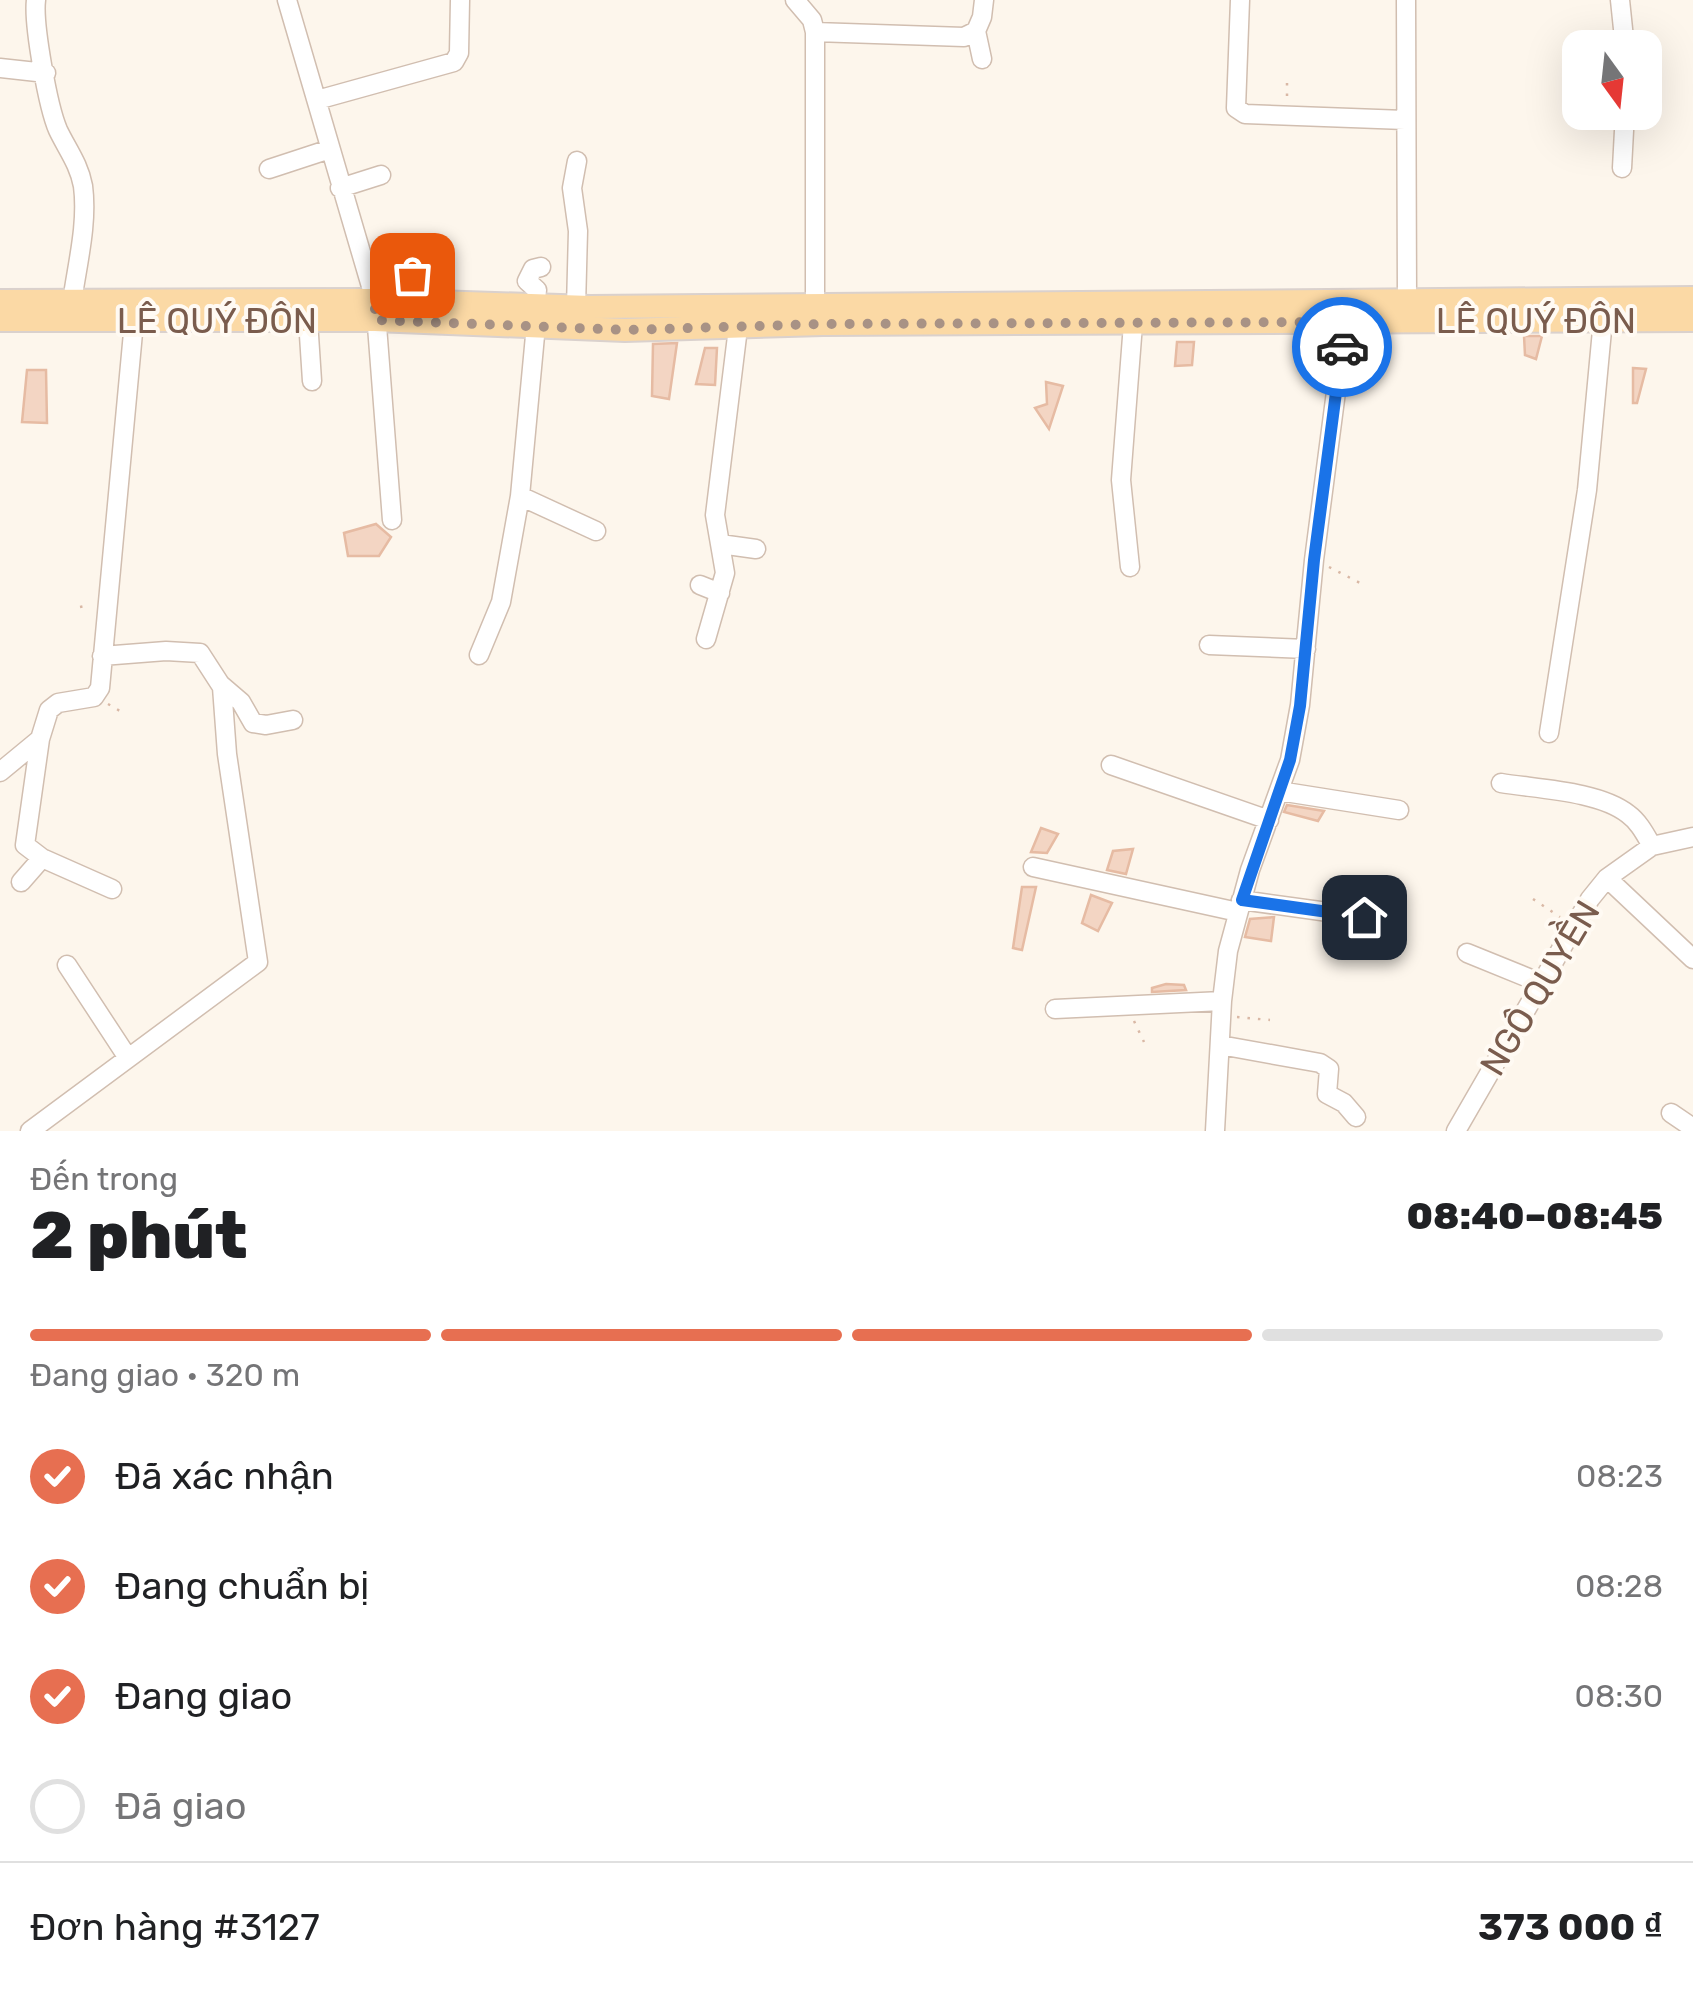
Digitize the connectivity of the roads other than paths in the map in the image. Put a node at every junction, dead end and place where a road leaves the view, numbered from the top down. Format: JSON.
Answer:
{"nodes":[{"id":1,"x":36,"y":0,"type":"edge"},
{"id":2,"x":288,"y":0,"type":"edge"},
{"id":3,"x":460,"y":0,"type":"edge"},
{"id":4,"x":795,"y":0,"type":"edge"},
{"id":5,"x":984,"y":0,"type":"edge"},
{"id":6,"x":1240,"y":0,"type":"edge"},
{"id":7,"x":1406,"y":0,"type":"edge"},
{"id":8,"x":1620,"y":0,"type":"edge"},
{"id":9,"x":1623,"y":30,"type":"edge"},
{"id":10,"x":976,"y":31,"type":"junction"},
{"id":11,"x":815,"y":32,"type":"junction"},
{"id":12,"x":982,"y":59,"type":"dead end"},
{"id":13,"x":0,"y":68,"type":"edge"},
{"id":14,"x":46,"y":73,"type":"junction"},
{"id":15,"x":316,"y":100,"type":"junction"},
{"id":16,"x":1405,"y":120,"type":"junction"},
{"id":17,"x":1624,"y":130,"type":"edge"},
{"id":18,"x":330,"y":149,"type":"junction"},
{"id":19,"x":577,"y":161,"type":"dead end"},
{"id":20,"x":1622,"y":168,"type":"dead end"},
{"id":21,"x":269,"y":169,"type":"dead end"},
{"id":22,"x":381,"y":176,"type":"dead end"},
{"id":23,"x":340,"y":188,"type":"junction"},
{"id":24,"x":414,"y":248,"type":"dead end"},
{"id":25,"x":541,"y":267,"type":"dead end"},
{"id":26,"x":1693,"y":298,"type":"edge"},
{"id":27,"x":1407,"y":300,"type":"junction"},
{"id":28,"x":0,"y":302,"type":"edge"},
{"id":29,"x":72,"y":302,"type":"junction"},
{"id":30,"x":411,"y":302,"type":"junction"},
{"id":31,"x":815,"y":303,"type":"junction"},
{"id":32,"x":576,"y":307,"type":"junction"},
{"id":33,"x":1604,"y":309,"type":"junction"},
{"id":34,"x":375,"y":310,"type":"junction"},
{"id":35,"x":994,"y":314,"type":"junction"},
{"id":36,"x":536,"y":316,"type":"junction"},
{"id":37,"x":0,"y":320,"type":"edge"},
{"id":38,"x":308,"y":320,"type":"junction"},
{"id":39,"x":1693,"y":320,"type":"edge"},
{"id":40,"x":134,"y":322,"type":"junction"},
{"id":41,"x":1345,"y":322,"type":"junction"},
{"id":42,"x":1133,"y":324,"type":"junction"},
{"id":43,"x":738,"y":328,"type":"junction"},
{"id":44,"x":312,"y":381,"type":"dead end"},
{"id":45,"x":520,"y":496,"type":"junction"},
{"id":46,"x":392,"y":520,"type":"dead end"},
{"id":47,"x":596,"y":531,"type":"dead end"},
{"id":48,"x":720,"y":544,"type":"junction"},
{"id":49,"x":756,"y":549,"type":"dead end"},
{"id":50,"x":1130,"y":566,"type":"dead end"},
{"id":51,"x":700,"y":585,"type":"dead end"},
{"id":52,"x":720,"y":593,"type":"junction"},
{"id":53,"x":706,"y":639,"type":"dead end"},
{"id":54,"x":1210,"y":646,"type":"dead end"},
{"id":55,"x":1306,"y":648,"type":"junction"},
{"id":56,"x":479,"y":655,"type":"dead end"},
{"id":57,"x":102,"y":656,"type":"junction"},
{"id":58,"x":220,"y":684,"type":"junction"},
{"id":59,"x":292,"y":720,"type":"dead end"},
{"id":60,"x":1550,"y":733,"type":"dead end"},
{"id":61,"x":40,"y":738,"type":"junction"},
{"id":62,"x":1111,"y":764,"type":"dead end"},
{"id":63,"x":0,"y":772,"type":"edge"},
{"id":64,"x":1502,"y":783,"type":"dead end"},
{"id":65,"x":1279,"y":791,"type":"junction"},
{"id":66,"x":1399,"y":810,"type":"dead end"},
{"id":67,"x":1269,"y":820,"type":"junction"},
{"id":68,"x":1693,"y":837,"type":"edge"},
{"id":69,"x":1652,"y":846,"type":"junction"},
{"id":70,"x":42,"y":858,"type":"junction"},
{"id":71,"x":1032,"y":867,"type":"dead end"},
{"id":72,"x":1608,"y":878,"type":"junction"},
{"id":73,"x":21,"y":882,"type":"dead end"},
{"id":74,"x":112,"y":889,"type":"dead end"},
{"id":75,"x":1240,"y":906,"type":"junction"},
{"id":76,"x":1364,"y":917,"type":"dead end"},
{"id":77,"x":1467,"y":952,"type":"dead end"},
{"id":78,"x":1693,"y":960,"type":"edge"},
{"id":79,"x":67,"y":965,"type":"dead end"},
{"id":80,"x":1541,"y":984,"type":"junction"},
{"id":81,"x":1055,"y":1008,"type":"dead end"},
{"id":82,"x":1221,"y":1008,"type":"junction"},
{"id":83,"x":1220,"y":1045,"type":"junction"},
{"id":84,"x":128,"y":1058,"type":"junction"},
{"id":85,"x":1671,"y":1114,"type":"dead end"},
{"id":86,"x":1356,"y":1118,"type":"dead end"},
{"id":87,"x":1693,"y":1128,"type":"edge"},
{"id":88,"x":30,"y":1131,"type":"edge"},
{"id":89,"x":1215,"y":1131,"type":"edge"},
{"id":90,"x":1456,"y":1131,"type":"edge"}],
"edges":[{"from":1,"to":14,"type":"street"},
{"from":2,"to":15,"type":"street"},
{"from":3,"to":15,"type":"street"},
{"from":4,"to":11,"type":"street"},
{"from":5,"to":10,"type":"street"},
{"from":6,"to":16,"type":"street"},
{"from":7,"to":16,"type":"street"},
{"from":8,"to":9,"type":"street"},
{"from":10,"to":11,"type":"street"},
{"from":10,"to":12,"type":"street"},
{"from":11,"to":31,"type":"street"},
{"from":13,"to":14,"type":"street"},
{"from":14,"to":29,"type":"street"},
{"from":15,"to":18,"type":"street"},
{"from":16,"to":27,"type":"street"},
{"from":17,"to":20,"type":"street"},
{"from":18,"to":21,"type":"street"},
{"from":18,"to":23,"type":"street"},
{"from":19,"to":32,"type":"street"},
{"from":22,"to":23,"type":"street"},
{"from":23,"to":34,"type":"street"},
{"from":24,"to":30,"type":"street"},
{"from":25,"to":36,"type":"street"},
{"from":26,"to":33,"type":"main road","name":"LÊ QUÝ ĐÔN"},
{"from":27,"to":33,"type":"main road","name":"LÊ QUÝ ĐÔN"},
{"from":27,"to":35,"type":"main road","name":"LÊ QUÝ ĐÔN"},
{"from":28,"to":29,"type":"main road","name":"LÊ QUÝ ĐÔN"},
{"from":29,"to":34,"type":"main road","name":"LÊ QUÝ ĐÔN"},
{"from":30,"to":34,"type":"main road","name":"LÊ QUÝ ĐÔN"},
{"from":30,"to":36,"type":"main road","name":"LÊ QUÝ ĐÔN"},
{"from":31,"to":32,"type":"main road","name":"LÊ QUÝ ĐÔN"},
{"from":31,"to":35,"type":"main road","name":"LÊ QUÝ ĐÔN"},
{"from":32,"to":36,"type":"main road","name":"LÊ QUÝ ĐÔN"},
{"from":33,"to":39,"type":"main road","name":"LÊ QUÝ ĐÔN"},
{"from":33,"to":41,"type":"main road","name":"LÊ QUÝ ĐÔN"},
{"from":33,"to":60,"type":"street"},
{"from":34,"to":36,"type":"main road","name":"LÊ QUÝ ĐÔN"},
{"from":34,"to":38,"type":"main road","name":"LÊ QUÝ ĐÔN"},
{"from":34,"to":46,"type":"street"},
{"from":35,"to":42,"type":"main road","name":"LÊ QUÝ ĐÔN"},
{"from":35,"to":43,"type":"main road","name":"LÊ QUÝ ĐÔN"},
{"from":36,"to":43,"type":"main road","name":"LÊ QUÝ ĐÔN"},
{"from":36,"to":45,"type":"street"},
{"from":37,"to":40,"type":"main road","name":"LÊ QUÝ ĐÔN"},
{"from":38,"to":40,"type":"main road","name":"LÊ QUÝ ĐÔN"},
{"from":38,"to":44,"type":"street"},
{"from":40,"to":57,"type":"street"},
{"from":41,"to":42,"type":"main road","name":"LÊ QUÝ ĐÔN"},
{"from":41,"to":55,"type":"street"},
{"from":42,"to":50,"type":"street"},
{"from":43,"to":48,"type":"street"},
{"from":45,"to":47,"type":"street"},
{"from":45,"to":56,"type":"street"},
{"from":48,"to":49,"type":"street"},
{"from":48,"to":52,"type":"street"},
{"from":51,"to":52,"type":"street"},
{"from":52,"to":53,"type":"street"},
{"from":54,"to":55,"type":"street"},
{"from":55,"to":65,"type":"street"},
{"from":57,"to":58,"type":"street"},
{"from":57,"to":61,"type":"street"},
{"from":58,"to":59,"type":"street"},
{"from":58,"to":84,"type":"street"},
{"from":61,"to":63,"type":"street"},
{"from":61,"to":70,"type":"street"},
{"from":62,"to":67,"type":"street"},
{"from":64,"to":69,"type":"street"},
{"from":65,"to":66,"type":"street"},
{"from":65,"to":67,"type":"street"},
{"from":67,"to":75,"type":"street"},
{"from":68,"to":69,"type":"street","name":"NGÔ QUYỀN"},
{"from":69,"to":72,"type":"street","name":"NGÔ QUYỀN"},
{"from":70,"to":73,"type":"street"},
{"from":70,"to":74,"type":"street"},
{"from":71,"to":75,"type":"street"},
{"from":72,"to":78,"type":"street"},
{"from":72,"to":80,"type":"street","name":"NGÔ QUYỀN"},
{"from":75,"to":76,"type":"street"},
{"from":75,"to":82,"type":"street"},
{"from":77,"to":80,"type":"street"},
{"from":79,"to":84,"type":"street"},
{"from":80,"to":90,"type":"street","name":"NGÔ QUYỀN"},
{"from":81,"to":82,"type":"street"},
{"from":82,"to":83,"type":"street"},
{"from":83,"to":86,"type":"street"},
{"from":83,"to":89,"type":"street"},
{"from":84,"to":88,"type":"street"},
{"from":85,"to":87,"type":"street"}]}
